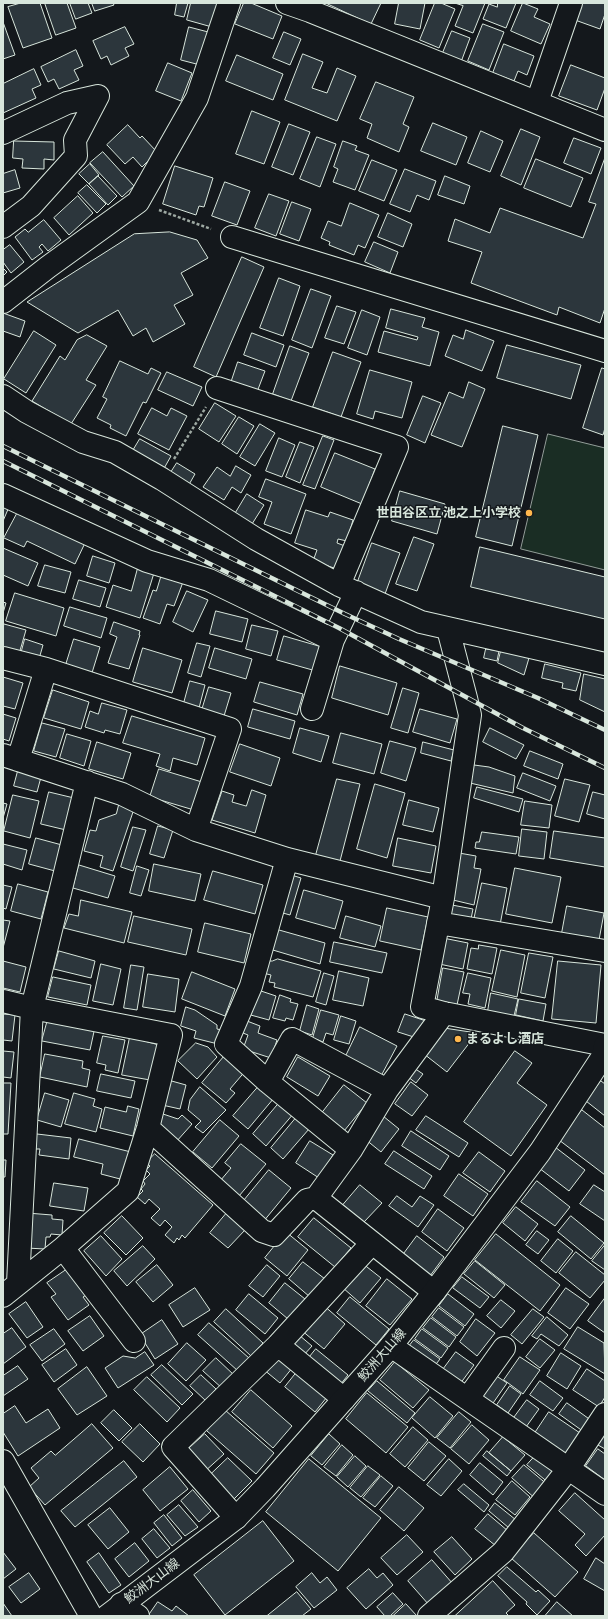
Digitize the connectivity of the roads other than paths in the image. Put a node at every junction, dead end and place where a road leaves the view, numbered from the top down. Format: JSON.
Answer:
{"nodes":[{"id":1,"x":229,"y":3,"type":"edge"},
{"id":2,"x":286,"y":3,"type":"edge"},
{"id":3,"x":572,"y":3,"type":"edge"},
{"id":4,"x":311,"y":7,"type":"edge"},
{"id":5,"x":537,"y":102,"type":"junction"},
{"id":6,"x":605,"y":130,"type":"edge"},
{"id":7,"x":3,"y":133,"type":"edge"},
{"id":8,"x":3,"y":227,"type":"edge"},
{"id":9,"x":232,"y":237,"type":"road end"},
{"id":10,"x":3,"y":302,"type":"edge"},
{"id":11,"x":605,"y":351,"type":"edge"},
{"id":12,"x":217,"y":388,"type":"road end"},
{"id":13,"x":3,"y":396,"type":"edge"},
{"id":14,"x":3,"y":495,"type":"edge"},
{"id":15,"x":348,"y":588,"type":"junction"},
{"id":16,"x":448,"y":629,"type":"junction"},
{"id":17,"x":333,"y":640,"type":"junction"},
{"id":18,"x":3,"y":658,"type":"edge"},
{"id":19,"x":605,"y":664,"type":"edge"},
{"id":20,"x":46,"y":669,"type":"junction"},
{"id":21,"x":312,"y":709,"type":"dead end"},
{"id":22,"x":10,"y":758,"type":"edge"},
{"id":23,"x":87,"y":782,"type":"junction"},
{"id":24,"x":196,"y":830,"type":"junction"},
{"id":25,"x":287,"y":859,"type":"junction"},
{"id":26,"x":443,"y":898,"type":"junction"},
{"id":27,"x":438,"y":923,"type":"junction"},
{"id":28,"x":605,"y":951,"type":"edge"},
{"id":29,"x":3,"y":1001,"type":"edge"},
{"id":30,"x":32,"y":1008,"type":"junction"},
{"id":31,"x":444,"y":1013,"type":"junction"},
{"id":32,"x":605,"y":1046,"type":"edge"},
{"id":33,"x":268,"y":1082,"type":"junction"},
{"id":34,"x":387,"y":1090,"type":"junction"},
{"id":35,"x":148,"y":1128,"type":"junction"},
{"id":36,"x":351,"y":1150,"type":"junction"},
{"id":37,"x":316,"y":1198,"type":"junction"},
{"id":38,"x":372,"y":1243,"type":"junction"},
{"id":39,"x":63,"y":1248,"type":"junction"},
{"id":40,"x":11,"y":1289,"type":"edge"},
{"id":41,"x":434,"y":1292,"type":"junction"},
{"id":42,"x":134,"y":1342,"type":"dead end"},
{"id":43,"x":278,"y":1345,"type":"junction"},
{"id":44,"x":392,"y":1346,"type":"junction"},
{"id":45,"x":504,"y":1348,"type":"dead end"},
{"id":46,"x":468,"y":1398,"type":"junction"},
{"id":47,"x":344,"y":1399,"type":"junction"},
{"id":48,"x":605,"y":1414,"type":"edge"},
{"id":49,"x":3,"y":1461,"type":"edge"},
{"id":50,"x":569,"y":1468,"type":"junction"},
{"id":51,"x":605,"y":1494,"type":"edge"},
{"id":52,"x":236,"y":1518,"type":"junction"},
{"id":53,"x":122,"y":1612,"type":"edge"},
{"id":54,"x":91,"y":1616,"type":"edge"},
{"id":55,"x":429,"y":1616,"type":"edge"}],
"edges":[{"from":1,"to":10,"type":"street"},
{"from":2,"to":4,"type":"street"},
{"from":3,"to":5,"type":"street"},
{"from":4,"to":5,"type":"street"},
{"from":5,"to":6,"type":"street"},
{"from":7,"to":8,"type":"street"},
{"from":9,"to":11,"type":"street"},
{"from":12,"to":15,"type":"street"},
{"from":13,"to":15,"type":"street"},
{"from":14,"to":17,"type":"street"},
{"from":15,"to":16,"type":"street"},
{"from":15,"to":17,"type":"street"},
{"from":16,"to":19,"type":"street"},
{"from":16,"to":26,"type":"street"},
{"from":17,"to":21,"type":"street"},
{"from":18,"to":20,"type":"street"},
{"from":20,"to":22,"type":"street"},
{"from":20,"to":24,"type":"street"},
{"from":22,"to":23,"type":"street"},
{"from":23,"to":24,"type":"street"},
{"from":23,"to":30,"type":"street"},
{"from":24,"to":25,"type":"street"},
{"from":25,"to":26,"type":"street"},
{"from":25,"to":33,"type":"street"},
{"from":26,"to":27,"type":"street"},
{"from":27,"to":28,"type":"street"},
{"from":27,"to":31,"type":"street"},
{"from":29,"to":30,"type":"street"},
{"from":30,"to":35,"type":"street"},
{"from":30,"to":40,"type":"street"},
{"from":31,"to":32,"type":"street"},
{"from":31,"to":34,"type":"street"},
{"from":32,"to":41,"type":"street","name":"鮫洲大山線"},
{"from":33,"to":34,"type":"street"},
{"from":33,"to":36,"type":"street"},
{"from":34,"to":36,"type":"street"},
{"from":35,"to":37,"type":"street"},
{"from":35,"to":39,"type":"street"},
{"from":36,"to":37,"type":"street"},
{"from":37,"to":38,"type":"street"},
{"from":38,"to":41,"type":"street"},
{"from":38,"to":43,"type":"street"},
{"from":39,"to":40,"type":"street"},
{"from":39,"to":42,"type":"street"},
{"from":41,"to":44,"type":"street","name":"鮫洲大山線"},
{"from":43,"to":47,"type":"street"},
{"from":43,"to":52,"type":"street"},
{"from":44,"to":46,"type":"street"},
{"from":44,"to":47,"type":"street","name":"鮫洲大山線"},
{"from":45,"to":46,"type":"street"},
{"from":46,"to":50,"type":"street"},
{"from":47,"to":52,"type":"street","name":"鮫洲大山線"},
{"from":48,"to":50,"type":"street"},
{"from":49,"to":54,"type":"street"},
{"from":50,"to":51,"type":"street"},
{"from":50,"to":55,"type":"street"},
{"from":52,"to":53,"type":"street","name":"鮫洲大山線"}]}
